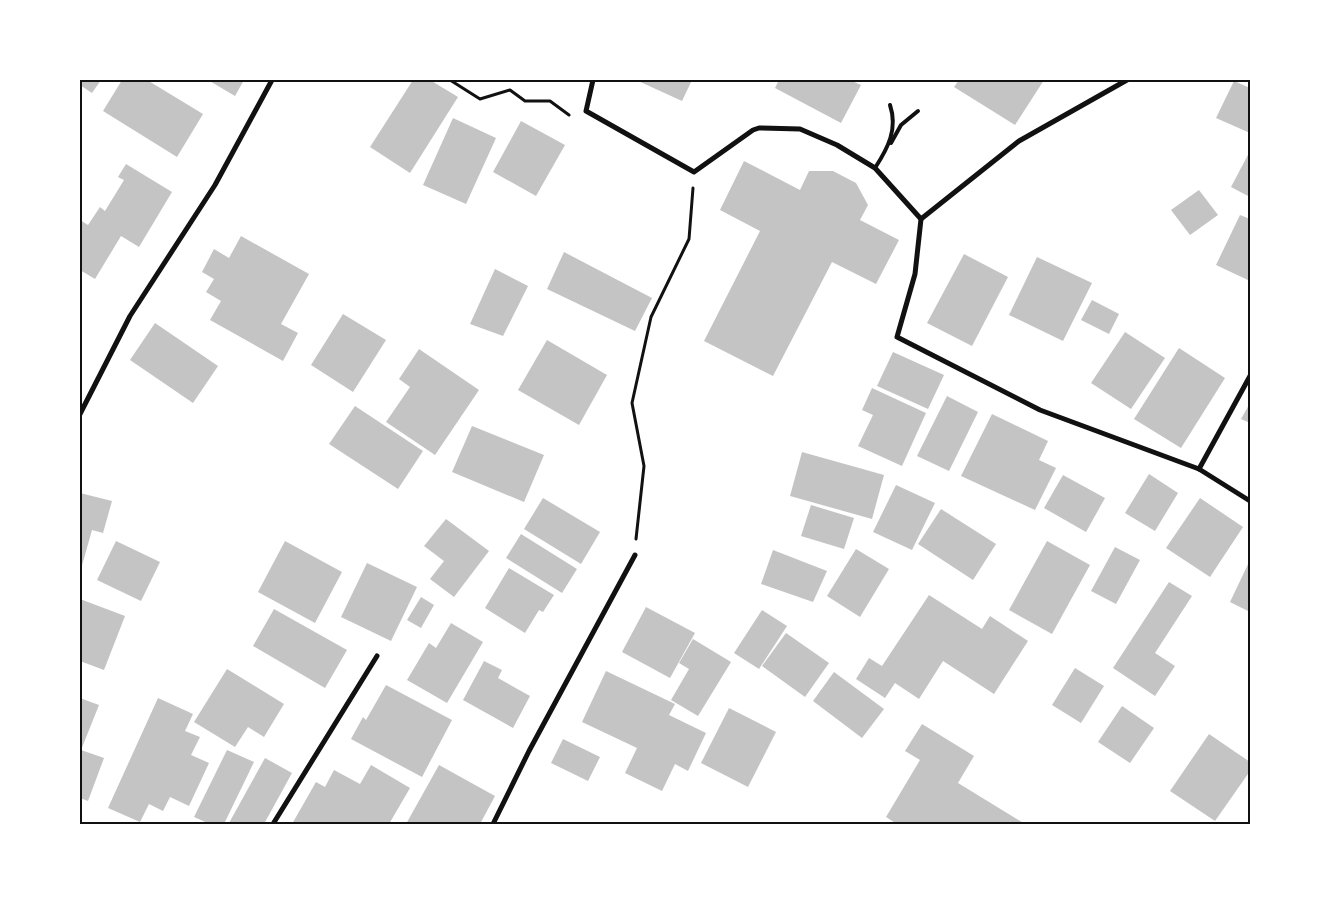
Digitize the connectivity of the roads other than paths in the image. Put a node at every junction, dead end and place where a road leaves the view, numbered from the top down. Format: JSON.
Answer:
{"nodes":[{"id":1,"x":272,"y":80,"type":"edge"},
{"id":2,"x":593,"y":80,"type":"edge"},
{"id":3,"x":1126,"y":80,"type":"edge"},
{"id":4,"x":890,"y":105,"type":"dead end"},
{"id":5,"x":918,"y":111,"type":"dead end"},
{"id":6,"x":889,"y":147,"type":"junction"},
{"id":7,"x":874,"y":168,"type":"junction"},
{"id":8,"x":921,"y":219,"type":"junction"},
{"id":9,"x":1250,"y":376,"type":"edge"},
{"id":10,"x":80,"y":414,"type":"edge"},
{"id":11,"x":1199,"y":469,"type":"junction"},
{"id":12,"x":1250,"y":501,"type":"edge"},
{"id":13,"x":635,"y":555,"type":"road end"},
{"id":14,"x":377,"y":656,"type":"dead end"},
{"id":15,"x":273,"y":824,"type":"edge"},
{"id":16,"x":493,"y":824,"type":"edge"}],
"edges":[{"from":1,"to":10,"type":"street"},
{"from":2,"to":7,"type":"street"},
{"from":3,"to":8,"type":"street"},
{"from":4,"to":6,"type":"lane"},
{"from":5,"to":6,"type":"lane"},
{"from":6,"to":7,"type":"lane"},
{"from":7,"to":8,"type":"street"},
{"from":8,"to":11,"type":"street"},
{"from":9,"to":11,"type":"street"},
{"from":11,"to":12,"type":"street"},
{"from":13,"to":16,"type":"street"},
{"from":14,"to":15,"type":"street"}]}
